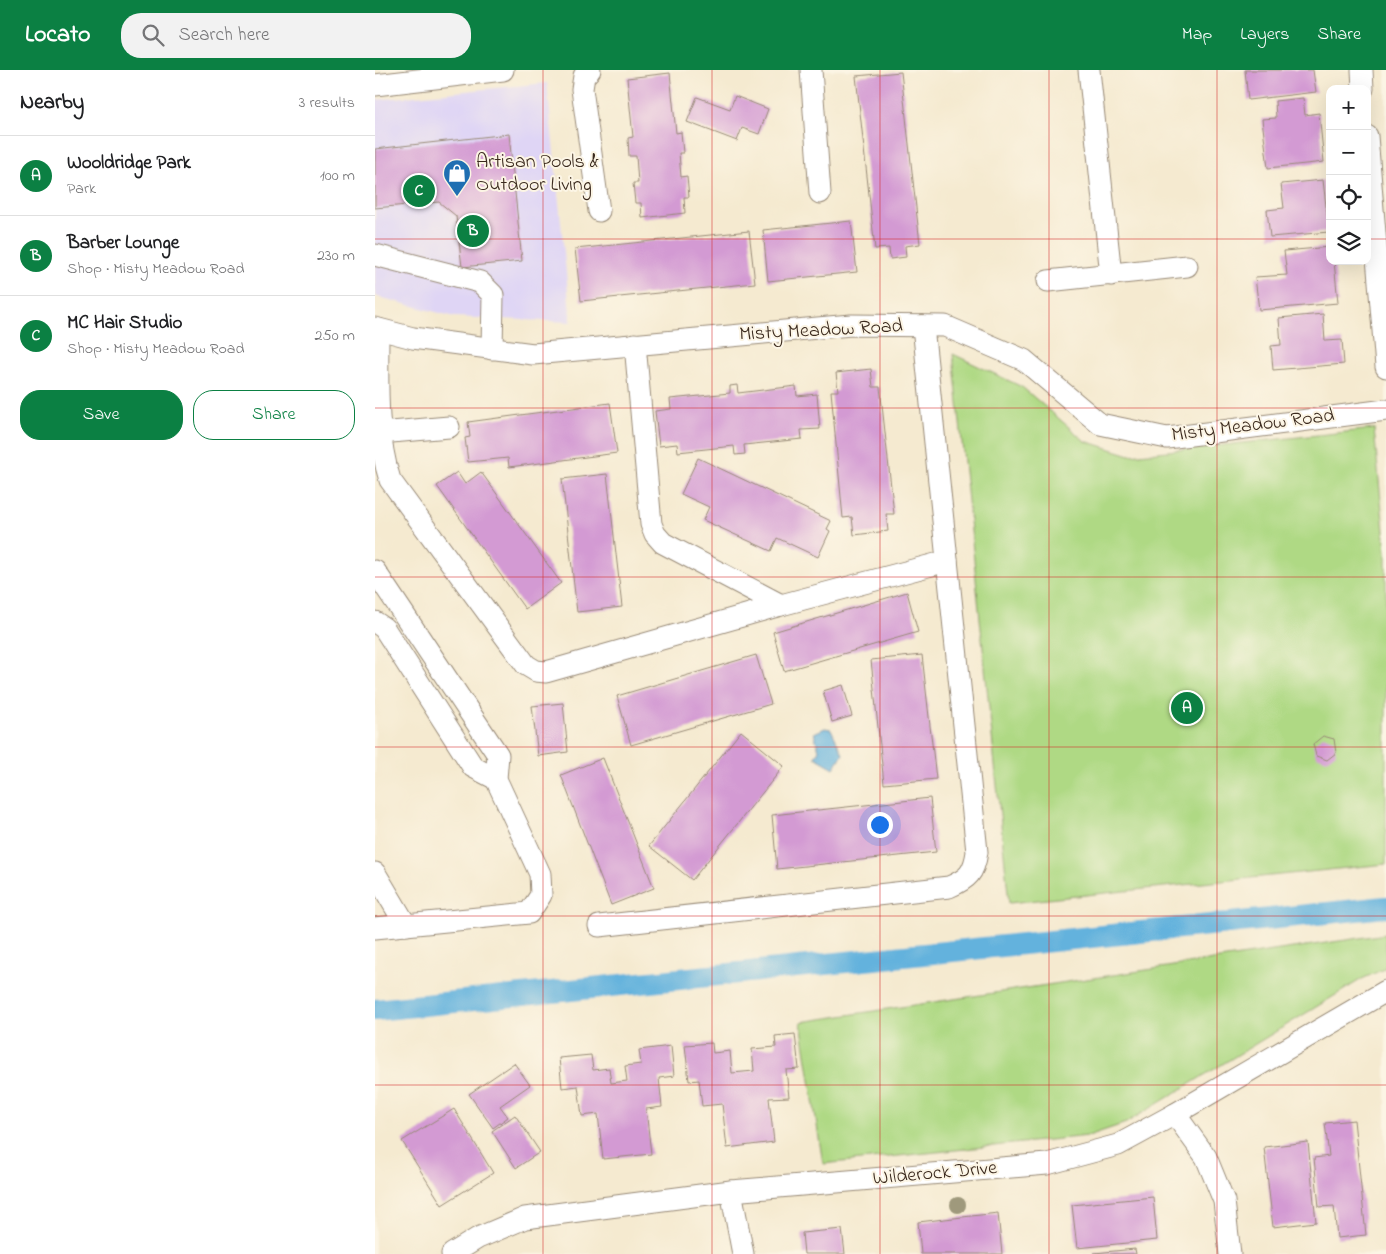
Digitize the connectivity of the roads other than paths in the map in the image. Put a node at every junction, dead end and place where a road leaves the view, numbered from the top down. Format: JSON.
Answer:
{"nodes":[{"id":1,"x":503,"y":70,"type":"edge"},
{"id":2,"x":590,"y":70,"type":"edge"},
{"id":3,"x":811,"y":70,"type":"edge"},
{"id":4,"x":1089,"y":70,"type":"edge"},
{"id":5,"x":1362,"y":70,"type":"edge"},
{"id":6,"x":375,"y":84,"type":"edge"},
{"id":7,"x":1363,"y":85,"type":"edge"},
{"id":8,"x":1370,"y":175,"type":"edge"},
{"id":9,"x":820,"y":194,"type":"dead end"},
{"id":10,"x":599,"y":211,"type":"dead end"},
{"id":11,"x":375,"y":255,"type":"edge"},
{"id":12,"x":1187,"y":266,"type":"dead end"},
{"id":13,"x":1111,"y":275,"type":"junction"},
{"id":14,"x":1047,"y":282,"type":"dead end"},
{"id":15,"x":923,"y":326,"type":"junction"},
{"id":16,"x":376,"y":328,"type":"edge"},
{"id":17,"x":635,"y":344,"type":"junction"},
{"id":18,"x":492,"y":349,"type":"junction"},
{"id":19,"x":1386,"y":367,"type":"edge"},
{"id":20,"x":1386,"y":410,"type":"edge"},
{"id":21,"x":449,"y":427,"type":"dead end"},
{"id":22,"x":380,"y":433,"type":"junction"},
{"id":23,"x":947,"y":560,"type":"junction"},
{"id":24,"x":376,"y":575,"type":"edge"},
{"id":25,"x":781,"y":605,"type":"junction"},
{"id":26,"x":375,"y":622,"type":"edge"},
{"id":27,"x":496,"y":779,"type":"junction"},
{"id":28,"x":375,"y":873,"type":"edge"},
{"id":29,"x":407,"y":925,"type":"junction"},
{"id":30,"x":599,"y":926,"type":"dead end"},
{"id":31,"x":375,"y":928,"type":"edge"},
{"id":32,"x":1386,"y":991,"type":"edge"},
{"id":33,"x":1175,"y":1114,"type":"junction"},
{"id":34,"x":731,"y":1191,"type":"junction"},
{"id":35,"x":452,"y":1254,"type":"edge"},
{"id":36,"x":743,"y":1254,"type":"edge"},
{"id":37,"x":1230,"y":1254,"type":"edge"}],
"edges":[{"from":1,"to":6,"type":"street"},
{"from":2,"to":10,"type":"street"},
{"from":3,"to":9,"type":"street"},
{"from":4,"to":13,"type":"street"},
{"from":5,"to":7,"type":"street"},
{"from":8,"to":19,"type":"street"},
{"from":11,"to":18,"type":"street"},
{"from":12,"to":13,"type":"street"},
{"from":13,"to":14,"type":"street"},
{"from":15,"to":17,"type":"street","name":"Misty Meadow Road"},
{"from":15,"to":20,"type":"street","name":"Misty Meadow Road"},
{"from":15,"to":23,"type":"street"},
{"from":16,"to":18,"type":"street","name":"Misty Meadow Road"},
{"from":16,"to":22,"type":"street"},
{"from":17,"to":18,"type":"street","name":"Misty Meadow Road"},
{"from":17,"to":25,"type":"street"},
{"from":21,"to":22,"type":"street"},
{"from":22,"to":25,"type":"street"},
{"from":23,"to":25,"type":"street"},
{"from":23,"to":30,"type":"street"},
{"from":24,"to":27,"type":"street"},
{"from":26,"to":27,"type":"street"},
{"from":27,"to":29,"type":"street"},
{"from":28,"to":29,"type":"street"},
{"from":29,"to":31,"type":"street"},
{"from":32,"to":33,"type":"street","name":"Wilderock Drive"},
{"from":33,"to":34,"type":"street","name":"Wilderock Drive"},
{"from":33,"to":37,"type":"street"},
{"from":34,"to":35,"type":"street","name":"Wilderock Drive"},
{"from":34,"to":36,"type":"street"}]}
